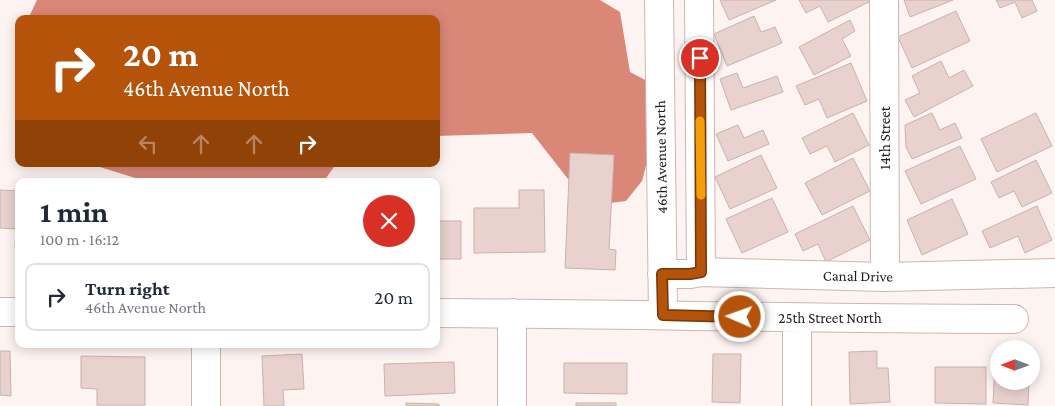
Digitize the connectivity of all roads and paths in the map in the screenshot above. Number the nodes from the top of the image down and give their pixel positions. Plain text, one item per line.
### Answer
1 (659, 0) edge
2 (699, 0) edge
3 (884, 0) edge
4 (701, 272) junction
5 (1055, 273) edge
6 (662, 274) junction
7 (885, 277) junction
8 (0, 312) edge
9 (15, 312) edge
10 (440, 313) edge
11 (512, 313) junction
12 (663, 315) junction
13 (797, 319) junction
14 (1014, 319) dead end
15 (206, 348) edge
16 (206, 406) edge
17 (512, 406) edge
18 (797, 406) edge

1 - 6 street, 46th Avenue North
2 - 4 street
3 - 7 street, 14th Street
4 - 6 street, Canal Drive
4 - 7 street, Canal Drive
5 - 7 street, Canal Drive
6 - 12 street, 46th Avenue North
8 - 9 street
10 - 11 street, 25th Street North
11 - 12 street, 25th Street North
11 - 17 street
12 - 13 street, 25th Street North
13 - 14 street, 25th Street North
13 - 18 street
15 - 16 street

